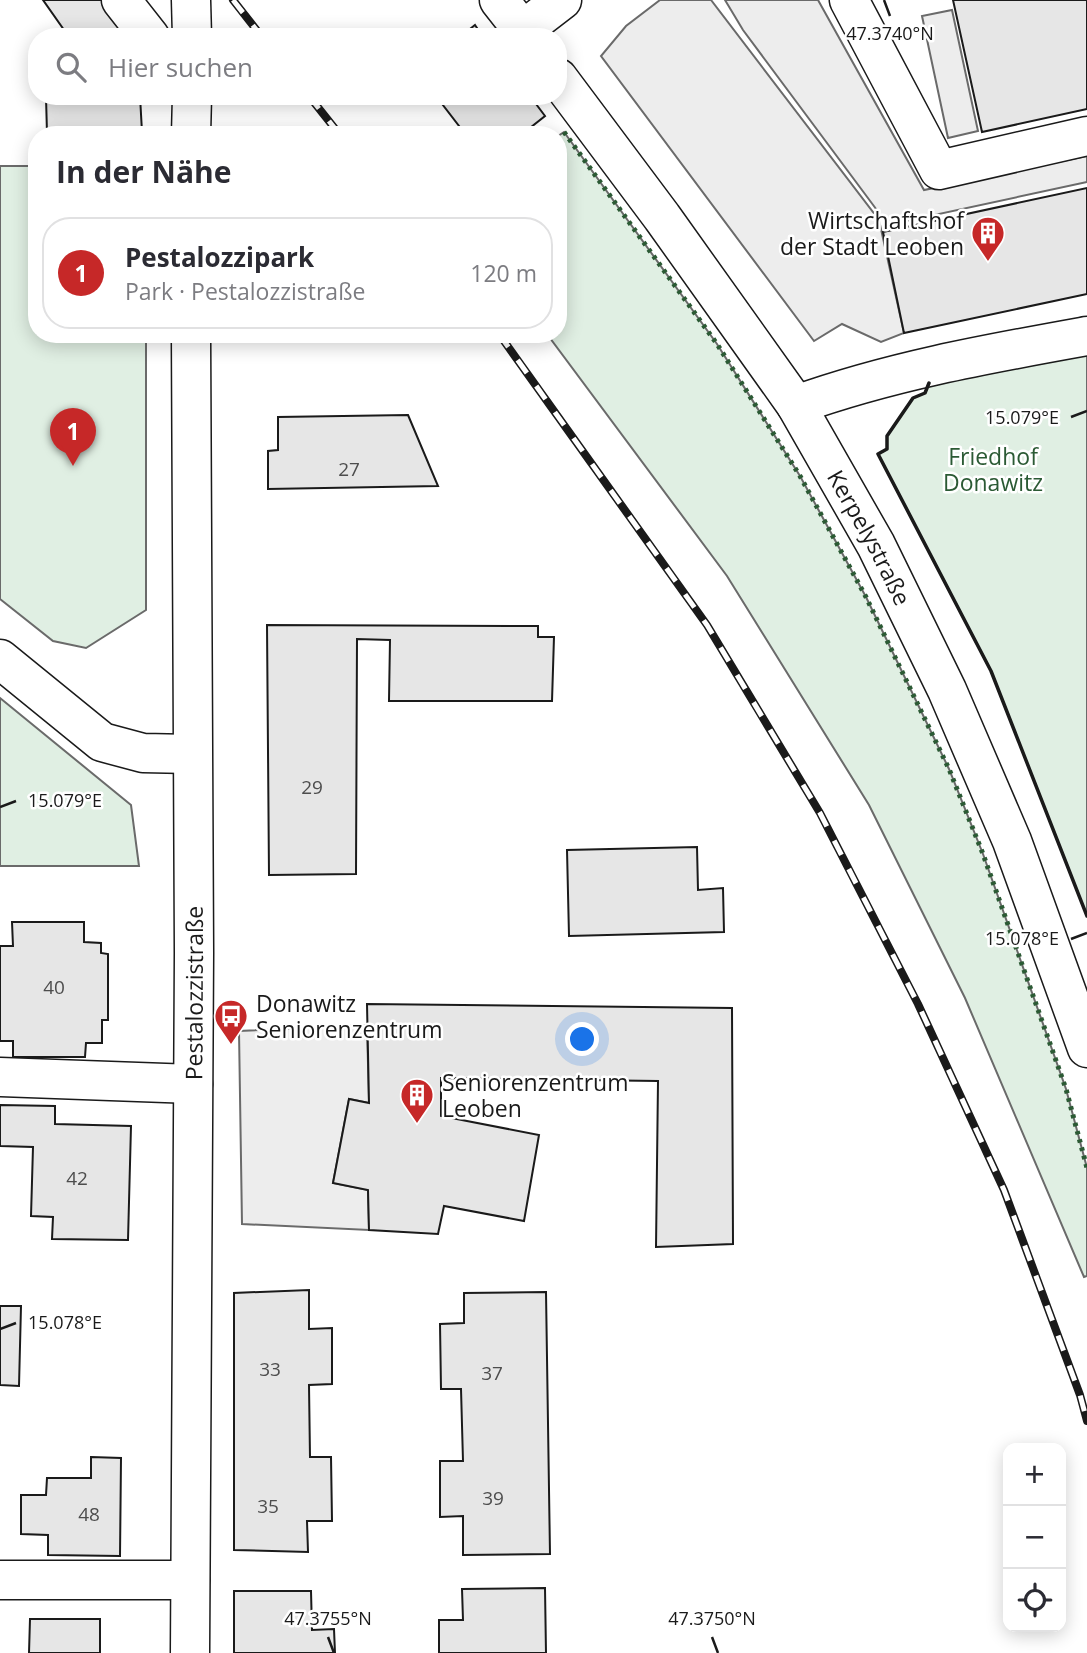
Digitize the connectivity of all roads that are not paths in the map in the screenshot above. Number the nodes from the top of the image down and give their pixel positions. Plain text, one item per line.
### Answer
1 (121, 0) edge
2 (191, 0) edge
3 (499, 0) edge
4 (562, 0) edge
5 (849, 0) edge
6 (143, 28) edge
7 (192, 28) edge
8 (521, 28) edge
9 (532, 28) edge
10 (567, 90) edge
11 (192, 105) edge
12 (191, 126) edge
13 (1087, 136) edge
14 (1087, 336) edge
15 (191, 343) edge
16 (796, 405) junction
17 (0, 659) edge
18 (191, 754) junction
19 (1087, 1048) edge
20 (0, 1077) edge
21 (194, 1084) junction
22 (0, 1580) edge
23 (190, 1580) junction
24 (190, 1653) edge

1 - 6 street
2 - 7 street
3 - 8 street
4 - 9 street
5 - 13 street
10 - 16 street, Kerpelystraße
11 - 12 street
14 - 16 street
15 - 18 street, Pestalozzistraße
16 - 19 street, Kerpelystraße
17 - 18 street
18 - 21 street, Pestalozzistraße
20 - 21 street
21 - 23 street, Pestalozzistraße
22 - 23 street
23 - 24 street, Pestalozzistraße

